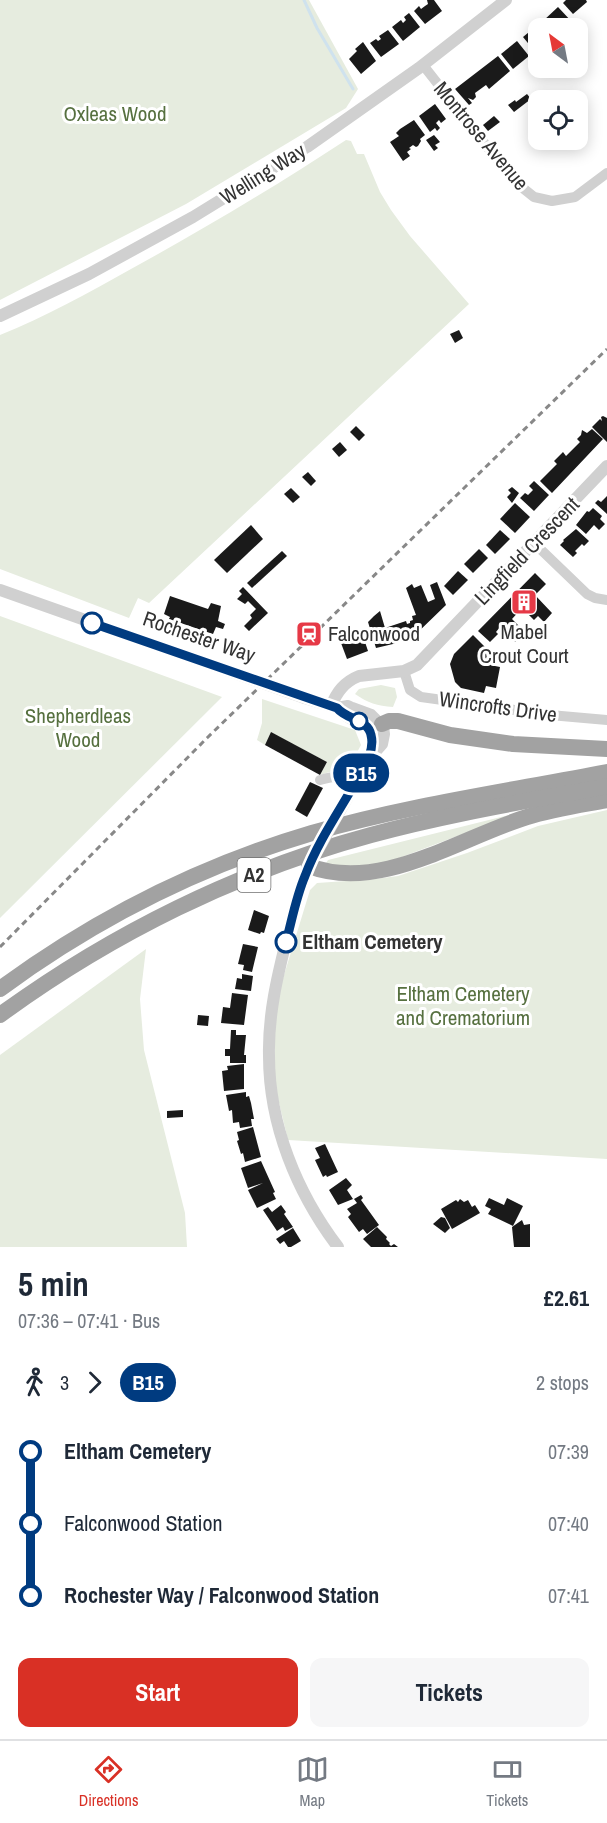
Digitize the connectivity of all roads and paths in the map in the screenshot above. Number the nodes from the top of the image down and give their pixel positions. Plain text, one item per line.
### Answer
1 (506, 0) edge
2 (423, 65) junction
3 (607, 173) edge
4 (0, 316) edge
5 (607, 466) edge
6 (534, 543) junction
7 (0, 590) edge
8 (607, 600) edge
9 (404, 671) junction
10 (334, 707) junction
11 (607, 720) edge
12 (390, 723) junction
13 (607, 749) edge
14 (368, 761) junction
15 (607, 772) edge
16 (320, 780) dead end
17 (356, 782) junction
18 (607, 786) edge
19 (533, 793) junction
20 (607, 800) edge
21 (310, 865) junction
22 (0, 989) edge
23 (0, 1015) edge
24 (338, 1247) edge

1 - 2 street, Welling Way
2 - 3 street, Montrose Avenue
2 - 4 street, Welling Way
5 - 6 street, Lingfield Crescent
6 - 8 street
6 - 9 street, Lingfield Crescent
7 - 10 street, Rochester Way, bridge
9 - 10 street, Lingfield Crescent
9 - 11 street, Wincrofts Drive
10 - 12 street, Rochester Way
10 - 14 street
12 - 13 highway
12 - 14 street
14 - 17 street
15 - 19 highway, A2
16 - 17 street
17 - 21 street, bridge
18 - 19 highway, A2
19 - 22 highway, A2
19 - 23 highway, A2
20 - 21 highway
21 - 24 street

